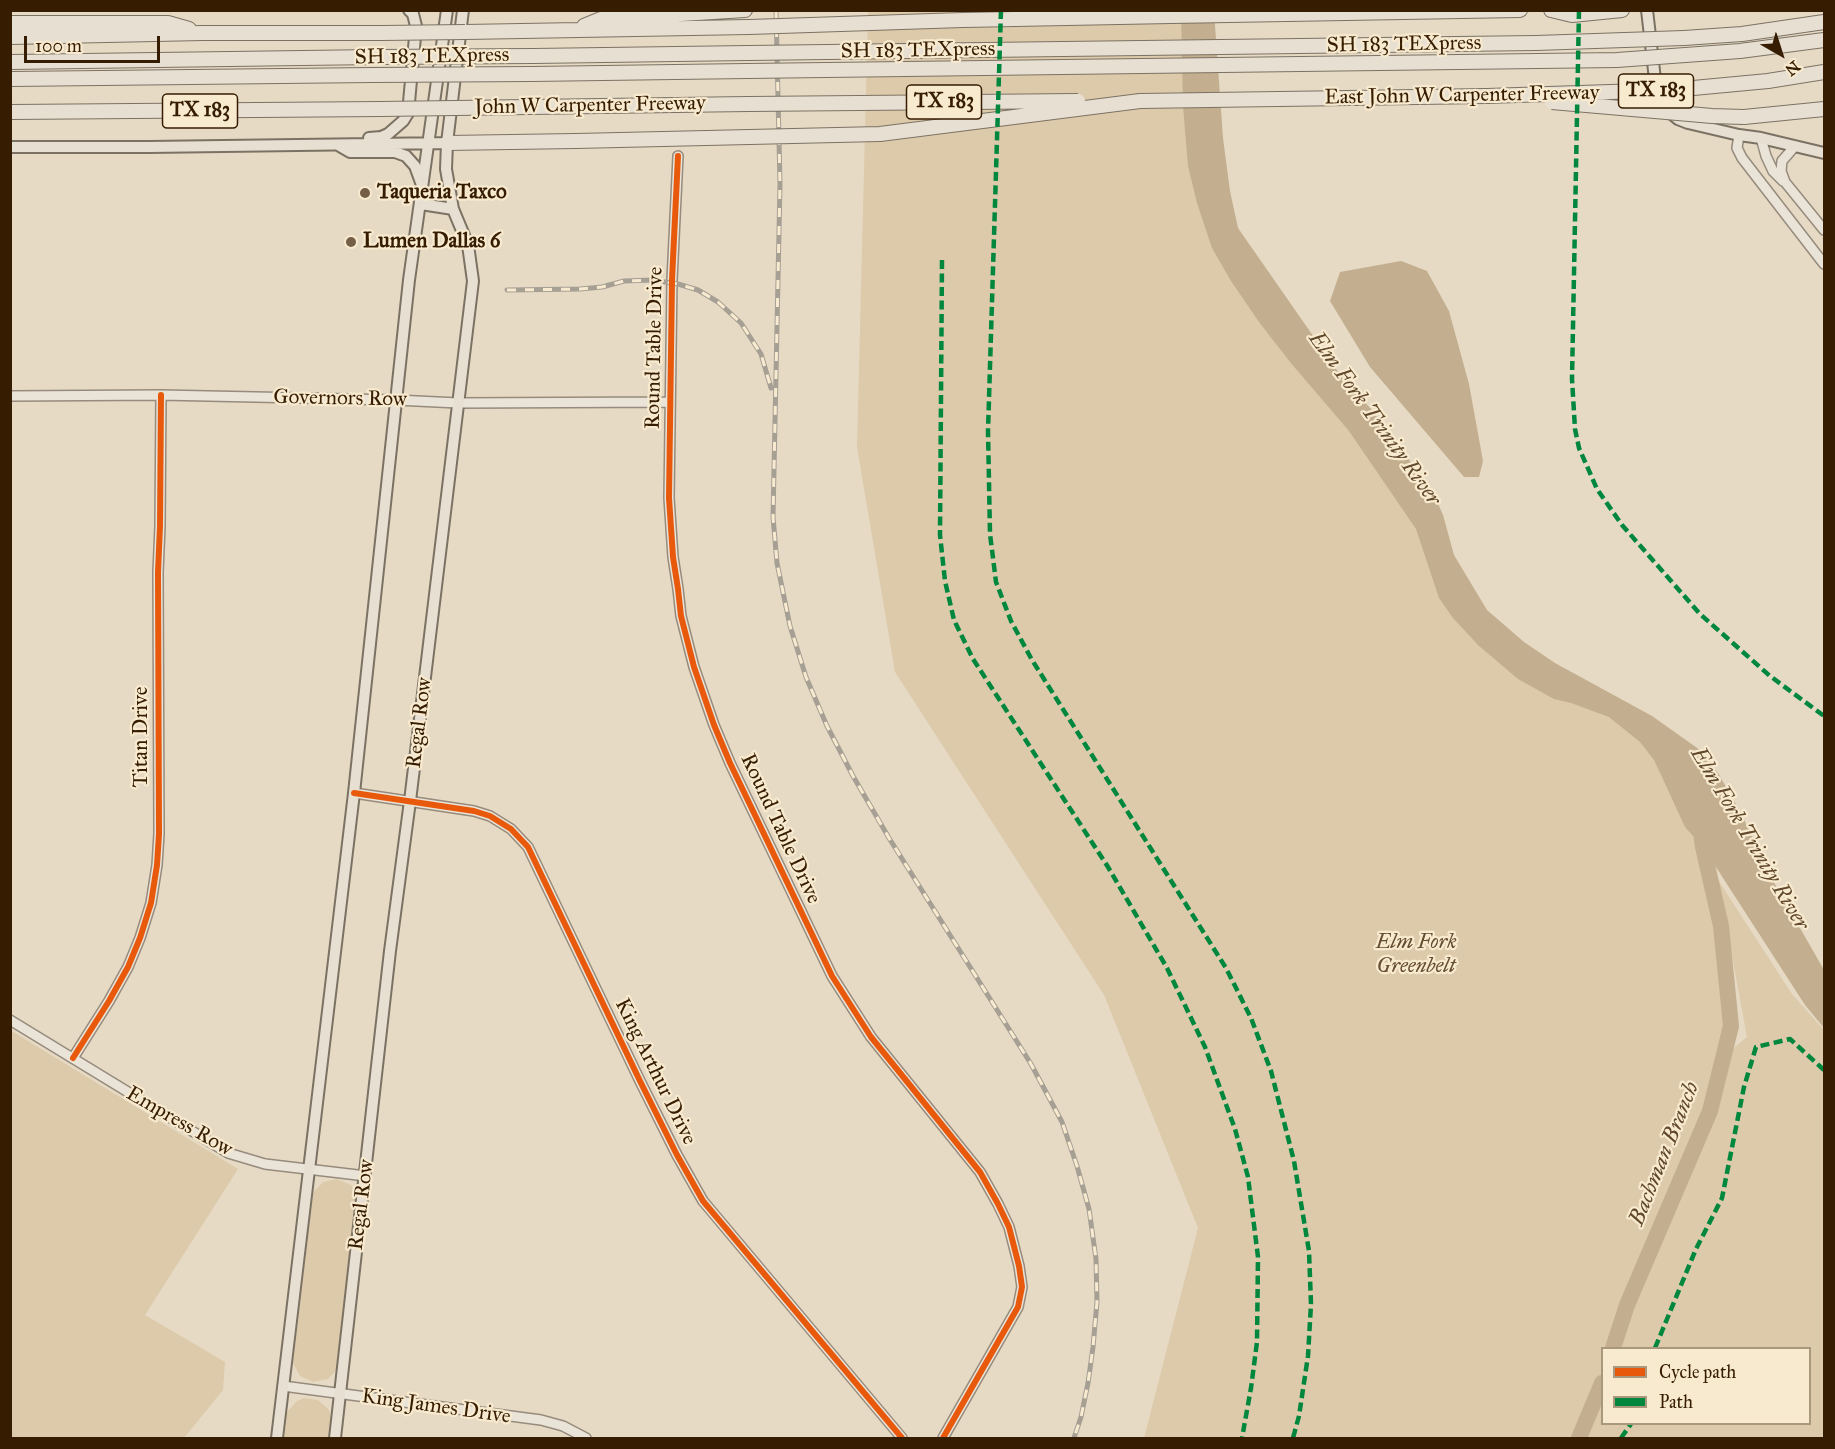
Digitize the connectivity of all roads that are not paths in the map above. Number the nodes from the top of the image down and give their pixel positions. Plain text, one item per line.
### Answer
1 (409, 10) edge
2 (447, 10) edge
3 (463, 10) edge
4 (745, 10) edge
5 (1520, 10) edge
6 (1551, 10) edge
7 (1622, 10) edge
8 (1647, 10) edge
9 (1824, 22) edge
10 (10, 23) edge
11 (567, 30) junction
12 (203, 33) junction
13 (10, 37) edge
14 (1824, 40) edge
15 (10, 62) edge
16 (1824, 72) edge
17 (10, 79) edge
18 (1487, 96) junction
19 (1170, 100) joint
20 (1140, 101) junction
21 (1824, 110) edge
22 (13, 112) edge
23 (1739, 135) junction
24 (1761, 138) junction
25 (447, 143) junction
26 (429, 144) junction
27 (334, 145) junction
28 (1795, 146) junction
29 (10, 147) edge
30 (1824, 153) edge
31 (678, 156) dead end
32 (1785, 182) junction
33 (423, 189) junction
34 (421, 204) junction
35 (453, 210) junction
36 (1824, 230) edge
37 (1824, 264) edge
38 (161, 395) junction
39 (10, 396) edge
40 (396, 400) junction
41 (670, 402) junction
42 (458, 403) junction
43 (354, 793) junction
44 (410, 801) junction
45 (10, 1020) edge
46 (73, 1058) junction
47 (308, 1170) junction
48 (366, 1176) junction
49 (283, 1386) junction
50 (340, 1394) junction
51 (277, 1438) edge
52 (335, 1438) edge
53 (586, 1438) edge
54 (902, 1438) edge
55 (943, 1438) edge

1 - 27 main road
2 - 26 main road
3 - 25 main road, Regal Row
4 - 11 highway
5 - 11 highway, bridge
6 - 7 highway
8 - 23 main road
9 - 15 highway, SH 183 TEXpress, bridge
10 - 12 highway
11 - 12 highway, bridge
12 - 13 highway
14 - 17 highway, SH 183 TEXpress, bridge
16 - 18 highway, East John W Carpenter Freeway / TX 183, bridge
18 - 19 highway, East John W Carpenter Freeway / TX 183
18 - 21 highway, bridge
19 - 20 highway, John W Carpenter Freeway / TX 183
20 - 22 highway, John W Carpenter Freeway / TX 183, bridge
20 - 25 highway, bridge
23 - 24 main road
23 - 37 street
24 - 28 main road
24 - 32 street
25 - 26 main road
25 - 35 main road, Regal Row
26 - 27 main road
26 - 33 main road
27 - 29 main road
27 - 33 main road
28 - 30 main road
28 - 32 street
31 - 41 street, Round Table Drive
32 - 36 street
33 - 34 main road
34 - 35 main road
34 - 40 main road
35 - 42 main road, Regal Row
38 - 39 street, Governors Row
38 - 40 street, Governors Row
38 - 46 street, Titan Drive
40 - 42 street, Governors Row
40 - 43 main road
41 - 42 street, Governors Row
41 - 55 street, Round Table Drive
42 - 44 main road, Regal Row
43 - 44 street, King Arthur Drive
43 - 47 main road
44 - 48 main road, Regal Row
44 - 54 street, King Arthur Drive
45 - 46 street, Empress Row
46 - 47 street, Empress Row
47 - 48 street, Empress Row
47 - 49 main road
48 - 50 main road, Regal Row
49 - 50 street, King James Drive
49 - 51 main road
50 - 52 main road, Regal Row
50 - 53 street, King James Drive

